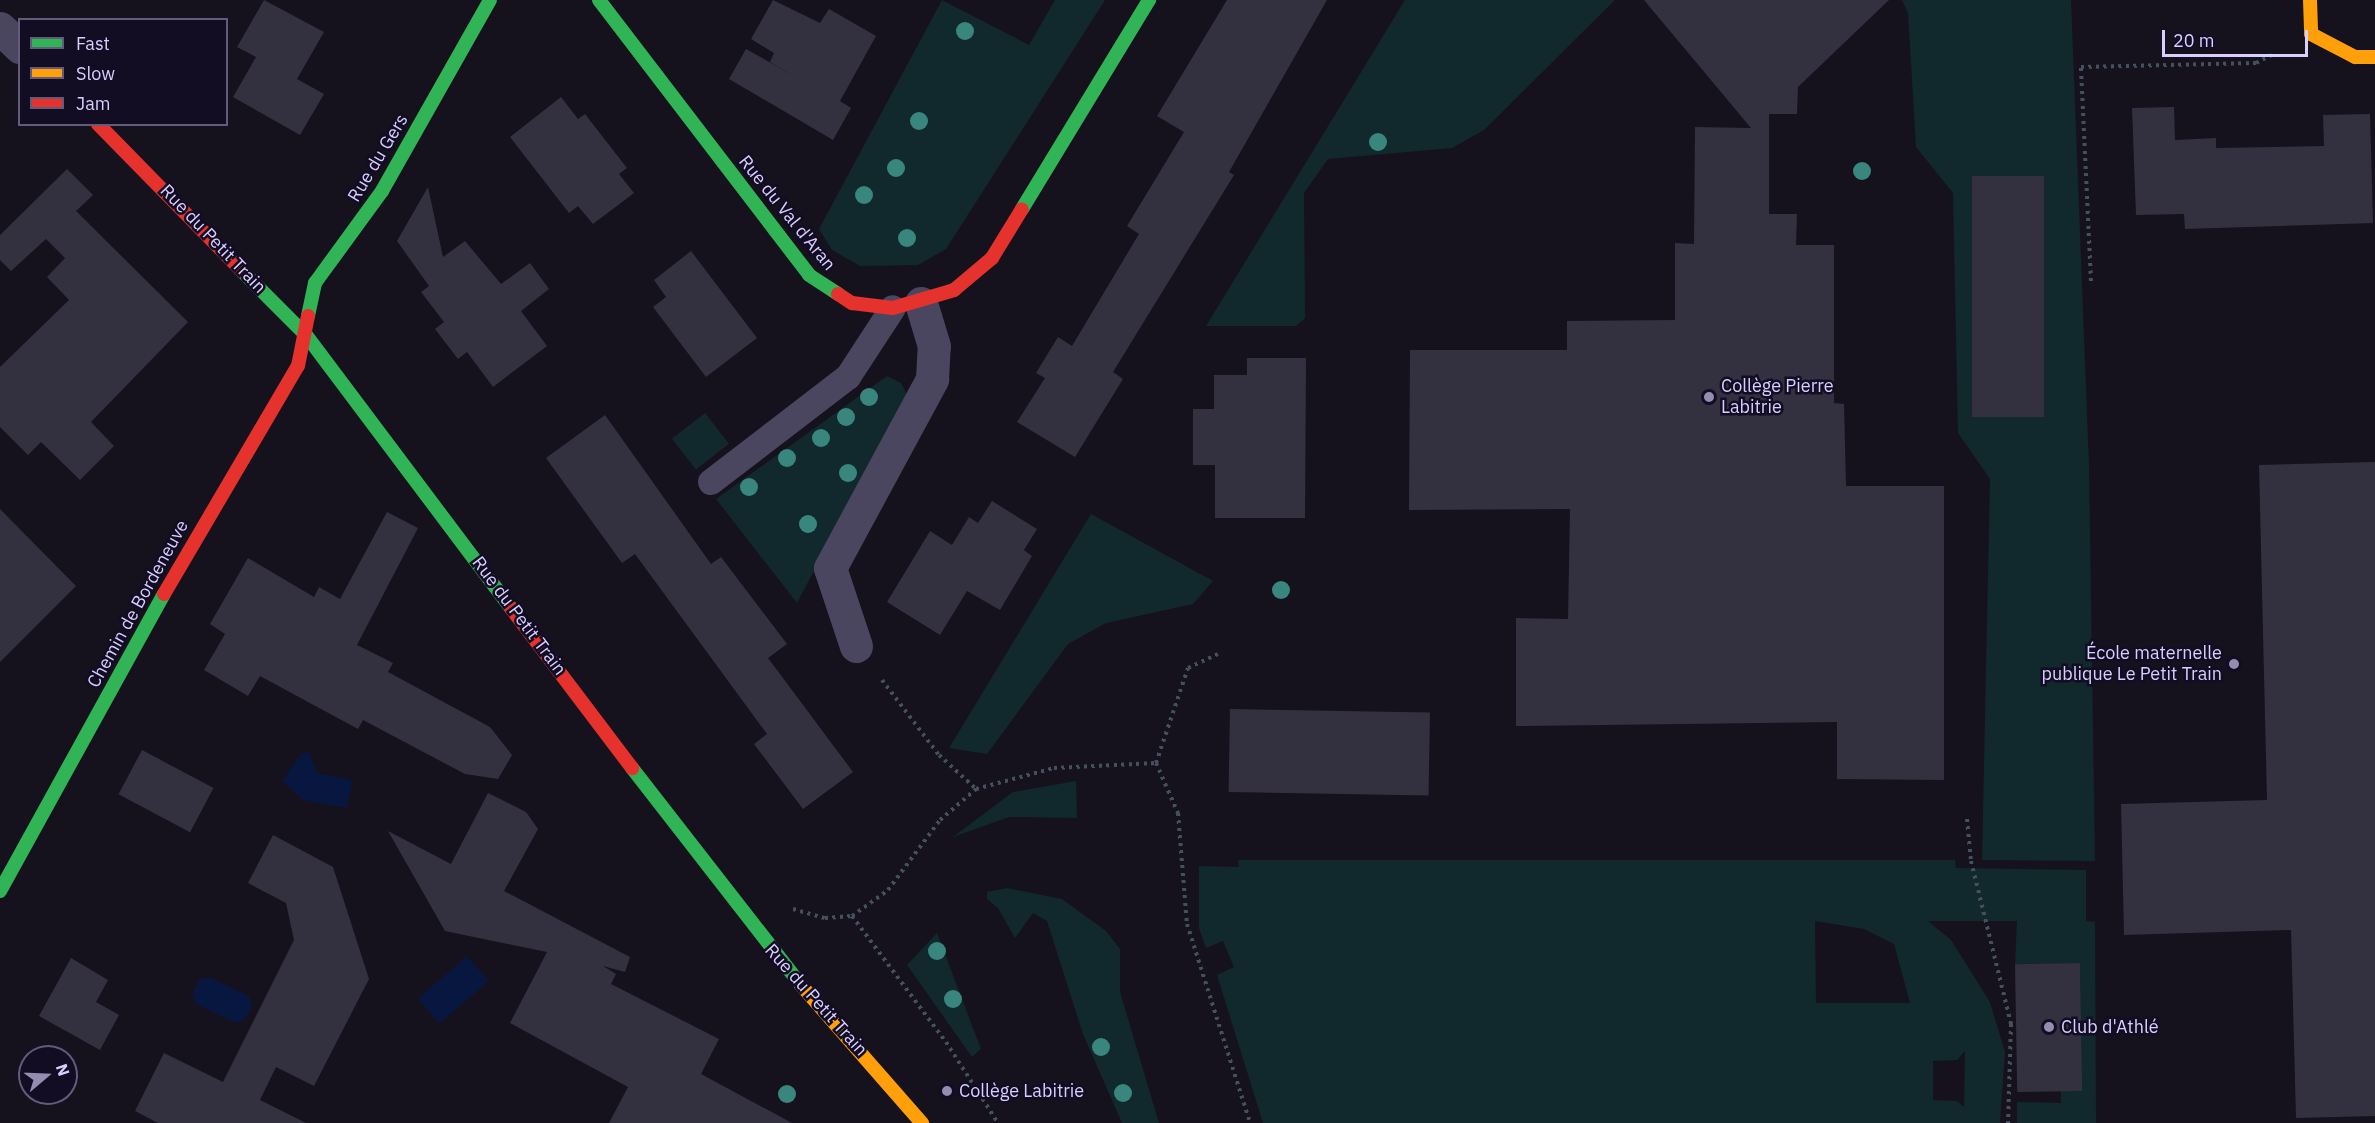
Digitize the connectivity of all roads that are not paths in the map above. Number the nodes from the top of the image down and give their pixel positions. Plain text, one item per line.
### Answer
1 (490, 0) edge
2 (599, 0) edge
3 (1149, 0) edge
4 (2310, 0) edge
5 (0, 28) edge
6 (18, 45) edge
7 (2375, 57) edge
8 (100, 126) edge
9 (907, 306) junction
10 (306, 335) junction
11 (711, 482) dead end
12 (856, 646) road end
13 (0, 891) edge
14 (922, 1123) edge

1 - 10 street, Rue du Gers
2 - 9 street, Rue du Val d'Aran
3 - 9 street, Rue du Val d'Aran
4 - 7 street
5 - 6 street
8 - 10 street, Rue du Petit Train
9 - 11 lane
9 - 12 street
10 - 13 street, Chemin de Bordeneuve
10 - 14 street, Rue du Petit Train

